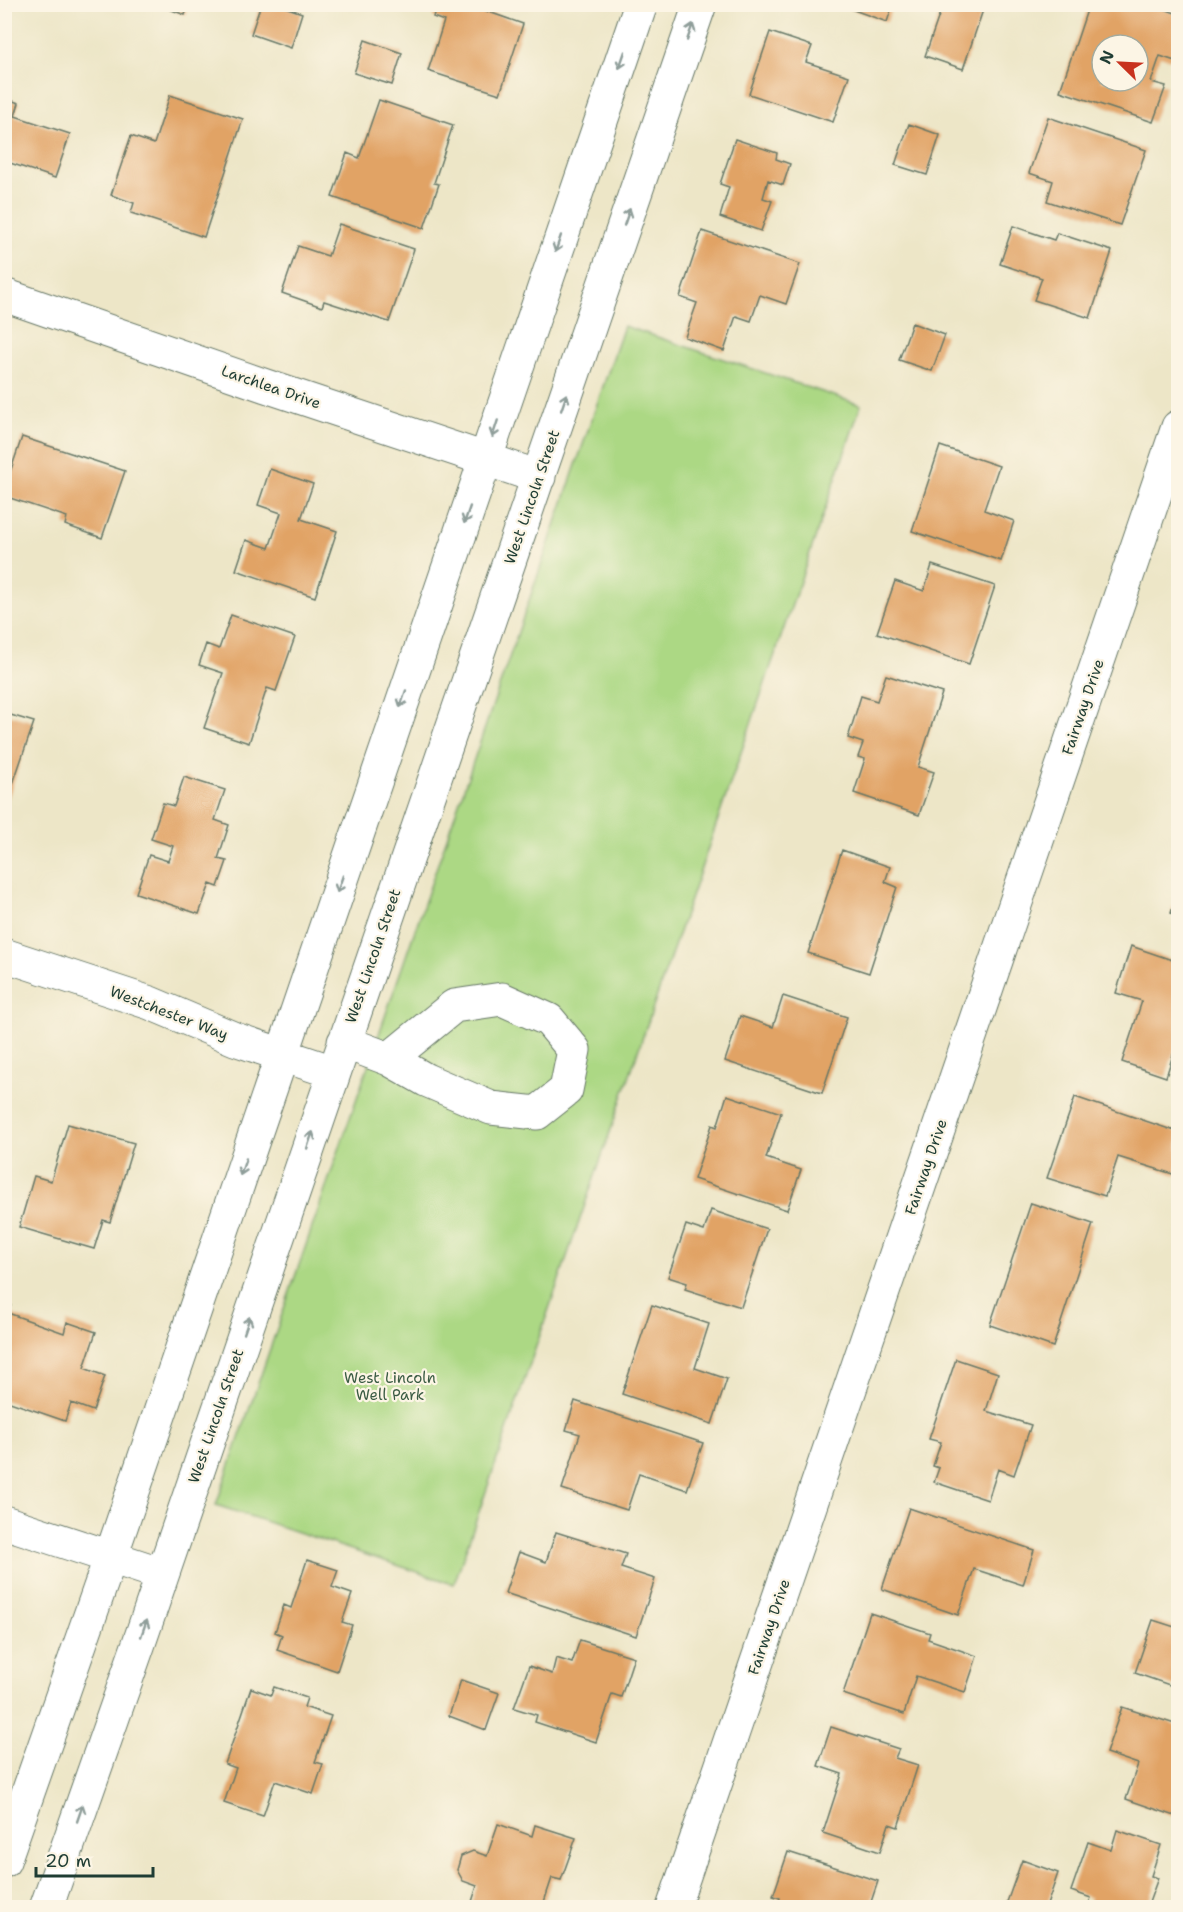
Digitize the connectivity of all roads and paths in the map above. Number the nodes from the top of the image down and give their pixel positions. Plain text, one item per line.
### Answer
1 (641, 4) edge
2 (700, 4) edge
3 (4, 295) edge
4 (1179, 427) edge
5 (486, 459) junction
6 (539, 477) junction
7 (4, 955) edge
8 (281, 1055) junction
9 (339, 1057) junction
10 (389, 1059) junction
11 (4, 1522) edge
12 (111, 1556) junction
13 (162, 1574) junction
14 (4, 1861) edge
15 (46, 1908) edge
16 (673, 1908) edge

1 -> 5 street
6 -> 2 street, West Lincoln Street
3 - 5 street, Larchlea Drive
4 - 16 street, Fairway Drive
5 - 6 street, Larchlea Drive
5 -> 8 street
6 - 9 street, West Lincoln Street
7 - 8 street, Westchester Way
8 - 9 street, Westchester Way
8 -> 12 street
9 - 10 street, Westchester Way
13 -> 9 street, West Lincoln Street
10 - 10 street, Westchester Way
11 - 12 street
12 - 13 street
12 - 14 street
15 -> 13 street, West Lincoln Street

